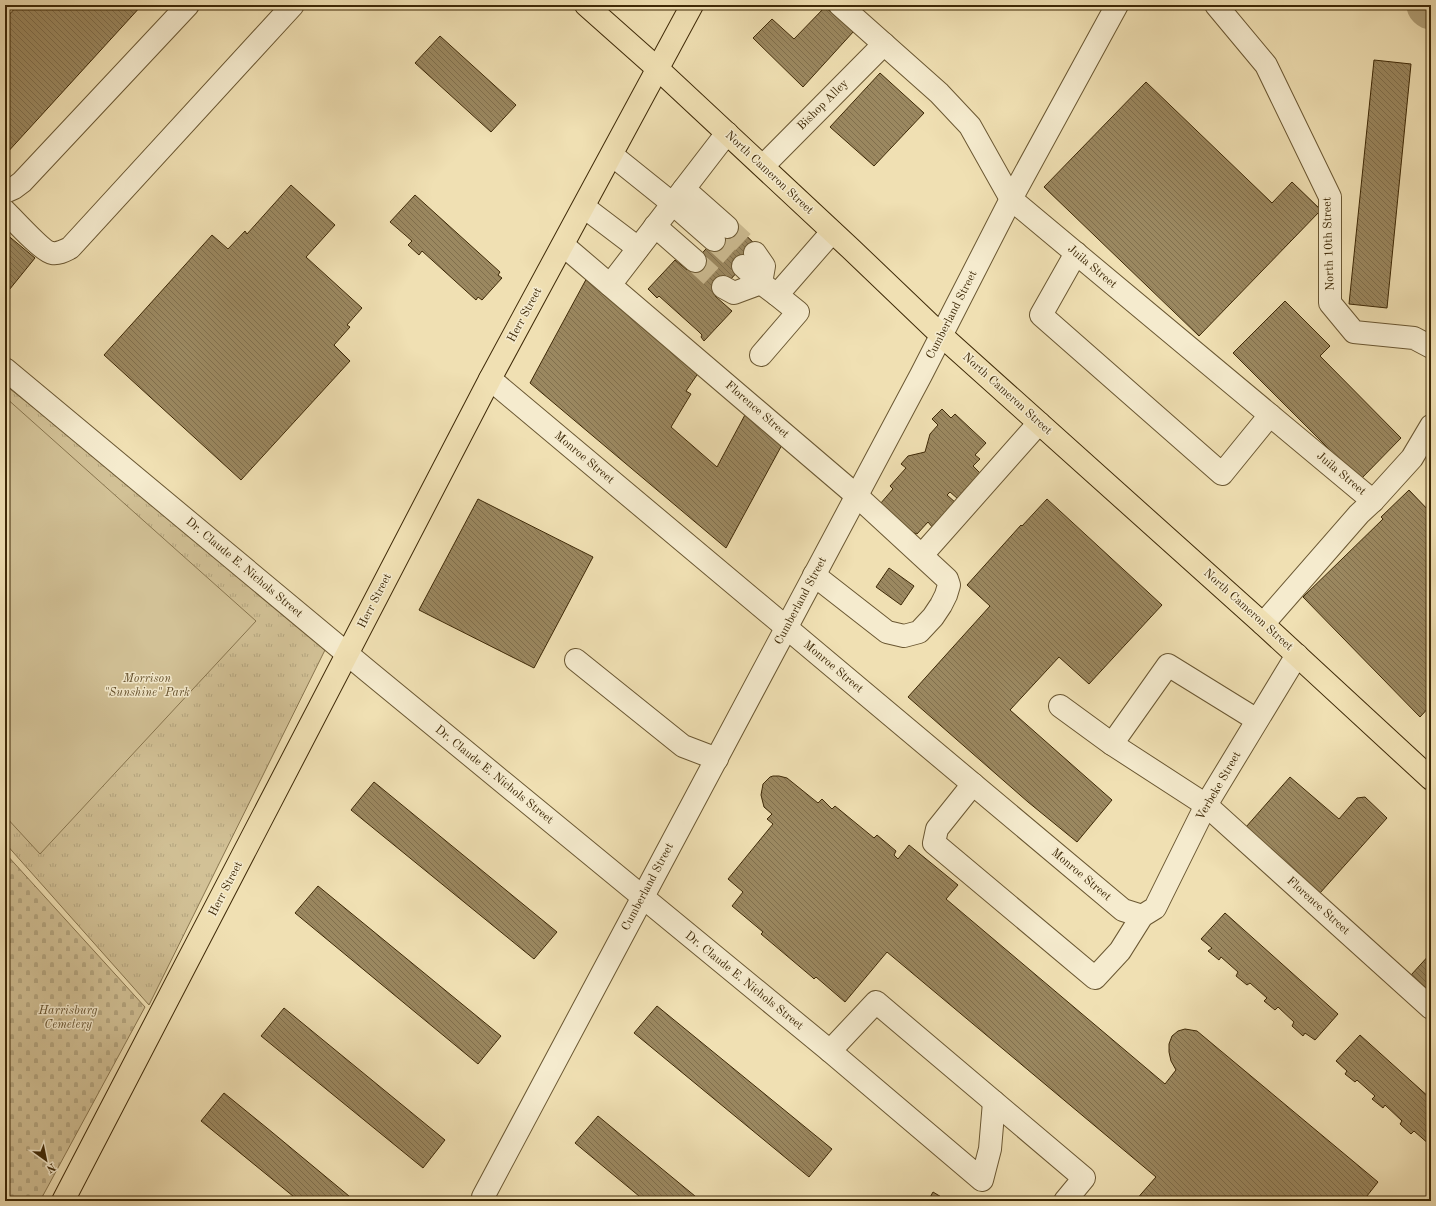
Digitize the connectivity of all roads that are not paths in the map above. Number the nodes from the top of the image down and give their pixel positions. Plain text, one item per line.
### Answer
1 (188, 5) edge
2 (293, 5) edge
3 (586, 5) edge
4 (692, 5) edge
5 (840, 5) edge
6 (1117, 5) edge
7 (1216, 5) edge
8 (884, 44) junction
9 (658, 69) junction
10 (727, 133) junction
11 (612, 155) junction
12 (763, 166) junction
13 (5, 192) edge
14 (678, 197) junction
15 (1011, 199) junction
16 (584, 207) junction
17 (5, 211) edge
18 (655, 226) junction
19 (832, 232) junction
20 (720, 233) tunnel mouth
21 (563, 245) junction
22 (638, 248) junction
23 (1076, 253) junction
24 (749, 259) tunnel mouth
25 (694, 261) tunnel mouth
26 (610, 285) junction
27 (723, 287) tunnel mouth
28 (769, 289) junction
29 (942, 336) junction
30 (1431, 347) edge
31 (761, 355) dead end
32 (5, 369) edge
33 (490, 379) junction
34 (1270, 415) junction
35 (1039, 423) junction
36 (1431, 426) edge
37 (857, 496) junction
38 (1373, 501) junction
39 (922, 555) junction
40 (814, 576) junction
41 (1263, 624) junction
42 (786, 628) junction
43 (347, 654) junction
44 (1297, 655) junction
45 (576, 660) dead end
46 (1060, 706) dead end
47 (1257, 720) junction
48 (1112, 744) junction
49 (717, 759) junction
50 (1431, 779) edge
51 (973, 784) junction
52 (1206, 805) junction
53 (643, 898) junction
54 (1142, 916) junction
55 (1431, 1008) edge
56 (830, 1051) junction
57 (994, 1102) junction
58 (483, 1197) dead end
59 (63, 1201) edge
60 (1065, 1201) edge

1 - 13 street
2 - 17 street
3 - 9 main road, North Cameron Street
4 - 9 main road, Herr Street
5 - 8 street, Juila Street
6 - 15 street, Cumberland Street
7 - 30 street, North 10th Street
8 - 12 street, Bishop Alley
8 - 15 street, Juila Street
9 - 10 main road, North Cameron Street
9 - 11 main road, Herr Street
10 - 12 main road, North Cameron Street
10 - 14 street
11 - 14 street
11 - 16 main road, Herr Street
12 - 19 main road, North Cameron Street
14 - 18 street
14 - 20 street
15 - 23 street, Juila Street
15 - 29 street, Cumberland Street
16 - 21 main road, Herr Street
16 - 22 street
18 - 22 street
18 - 25 street
19 - 28 street
19 - 29 main road, North Cameron Street
21 - 26 street, Florence Street
21 - 33 main road, Herr Street
22 - 26 street
23 - 34 street, Juila Street
23 - 34 street
24 - 28 street
26 - 37 street, Florence Street
27 - 28 street
28 - 31 street
29 - 35 main road, North Cameron Street
29 - 37 street, Cumberland Street
32 - 43 street, Dr. Claude E. Nichols Street
33 - 42 street, Monroe Street
33 - 43 main road, Herr Street
34 - 38 street, Juila Street
35 - 39 street
35 - 41 main road, North Cameron Street
36 - 38 street
37 - 39 street, Florence Street
37 - 40 street, Cumberland Street
38 - 41 street
39 - 40 street, Florence Street
40 - 42 street, Cumberland Street
41 - 44 main road, North Cameron Street
42 - 49 street, Cumberland Street
42 - 51 street, Monroe Street
43 - 53 street, Dr. Claude E. Nichols Street
43 - 59 main road, Herr Street
44 - 47 street, Verbeke Street
44 - 50 main road, North Cameron Street
45 - 49 street
46 - 48 street, Florence Street
47 - 48 street
47 - 52 street, Verbeke Street
48 - 52 street, Florence Street
49 - 53 street, Cumberland Street
51 - 54 street, Monroe Street
51 - 54 street, Verbeke Street
52 - 54 street, Verbeke Street
52 - 55 street, Florence Street
53 - 56 street, Dr. Claude E. Nichols Street
53 - 58 street, Cumberland Street
56 - 57 street
56 - 57 street, Dr. Claude E. Nichols Street
57 - 60 street

